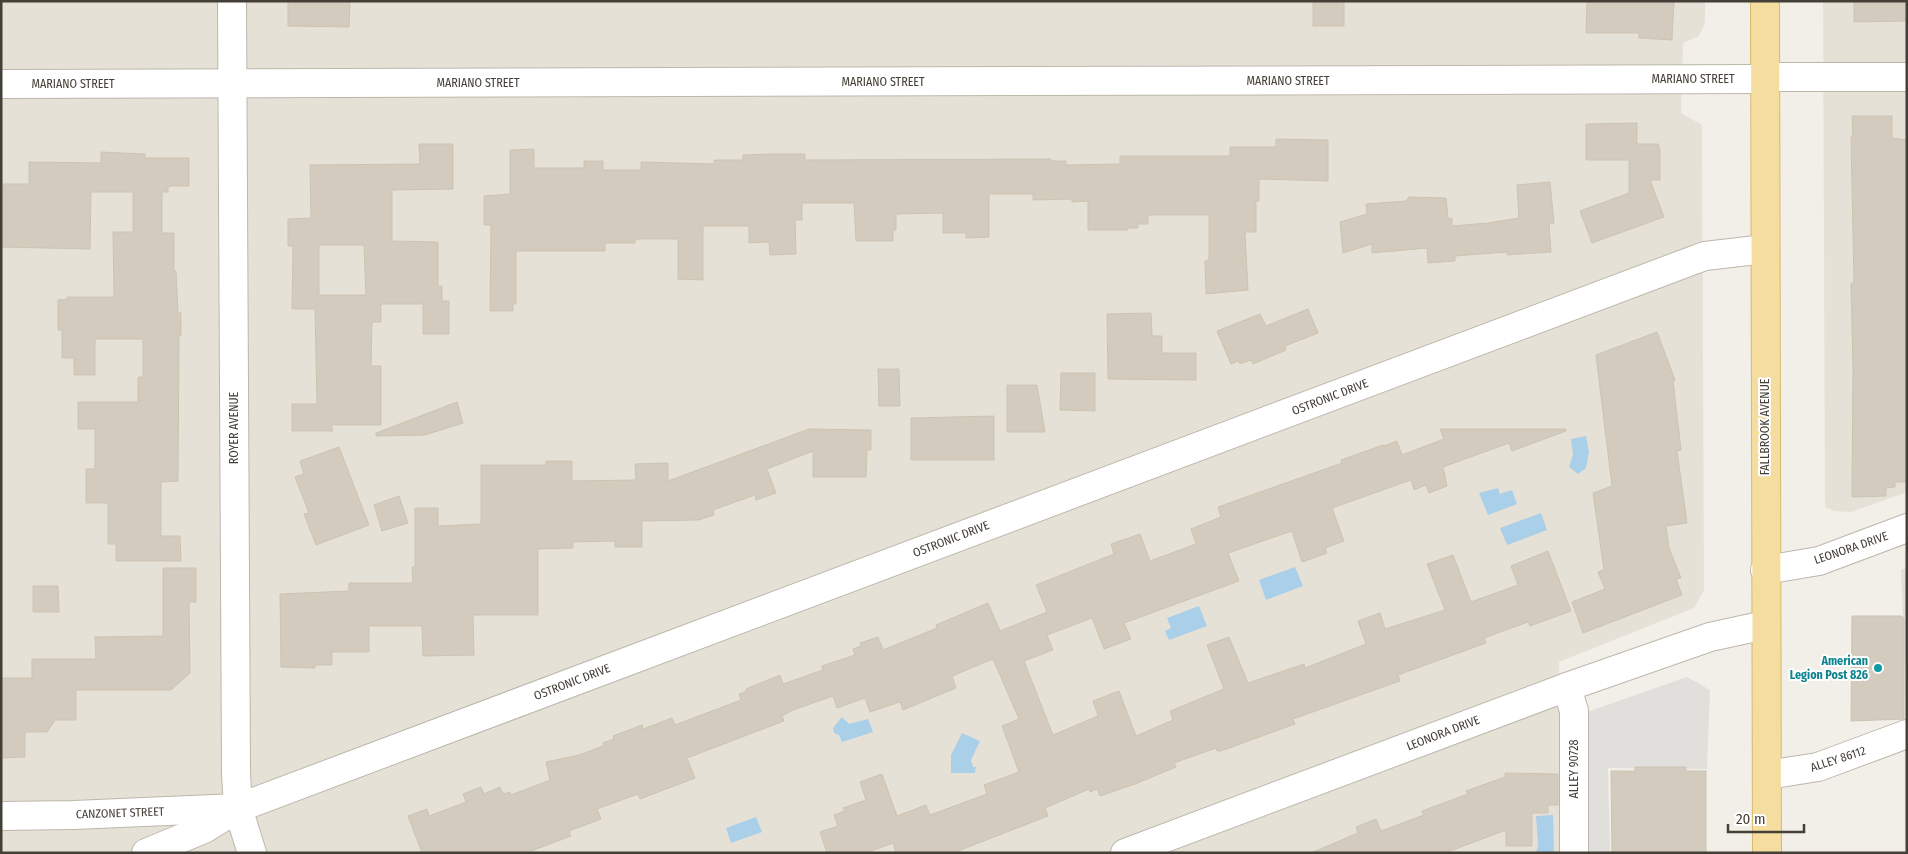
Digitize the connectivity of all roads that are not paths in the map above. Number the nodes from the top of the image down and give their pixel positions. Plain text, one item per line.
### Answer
1 (232, 1) edge
2 (1765, 1) edge
3 (1765, 78) junction
4 (1907, 78) edge
5 (232, 83) junction
6 (1, 84) edge
7 (1765, 250) junction
8 (1907, 528) edge
9 (1765, 570) junction
10 (1765, 625) junction
11 (1567, 687) junction
12 (1907, 734) edge
13 (1767, 776) junction
14 (238, 808) junction
15 (1, 816) edge
16 (146, 853) edge
17 (252, 853) edge
18 (1125, 853) edge
19 (1574, 853) edge
20 (1767, 853) edge

1 - 5 street, ROYER AVENUE
2 - 3 main road, FALLBROOK AVENUE
3 - 4 street, MARIANO STREET
3 - 5 street, MARIANO STREET
3 - 7 main road, FALLBROOK AVENUE
5 - 6 street, MARIANO STREET
5 - 14 street, ROYER AVENUE
7 - 9 main road, FALLBROOK AVENUE
7 - 14 street, OSTRONIC DRIVE
8 - 9 street, LEONORA DRIVE
9 - 10 main road, FALLBROOK AVENUE
10 - 11 street, LEONORA DRIVE
10 - 13 main road, FALLBROOK AVENUE
11 - 18 street, LEONORA DRIVE
11 - 19 street, ALLEY 90728
12 - 13 street, ALLEY 86112
13 - 20 main road, FALLBROOK AVENUE
14 - 15 street, CANZONET STREET
14 - 16 street, OSTRONIC DRIVE
14 - 17 street, ROYER AVENUE

